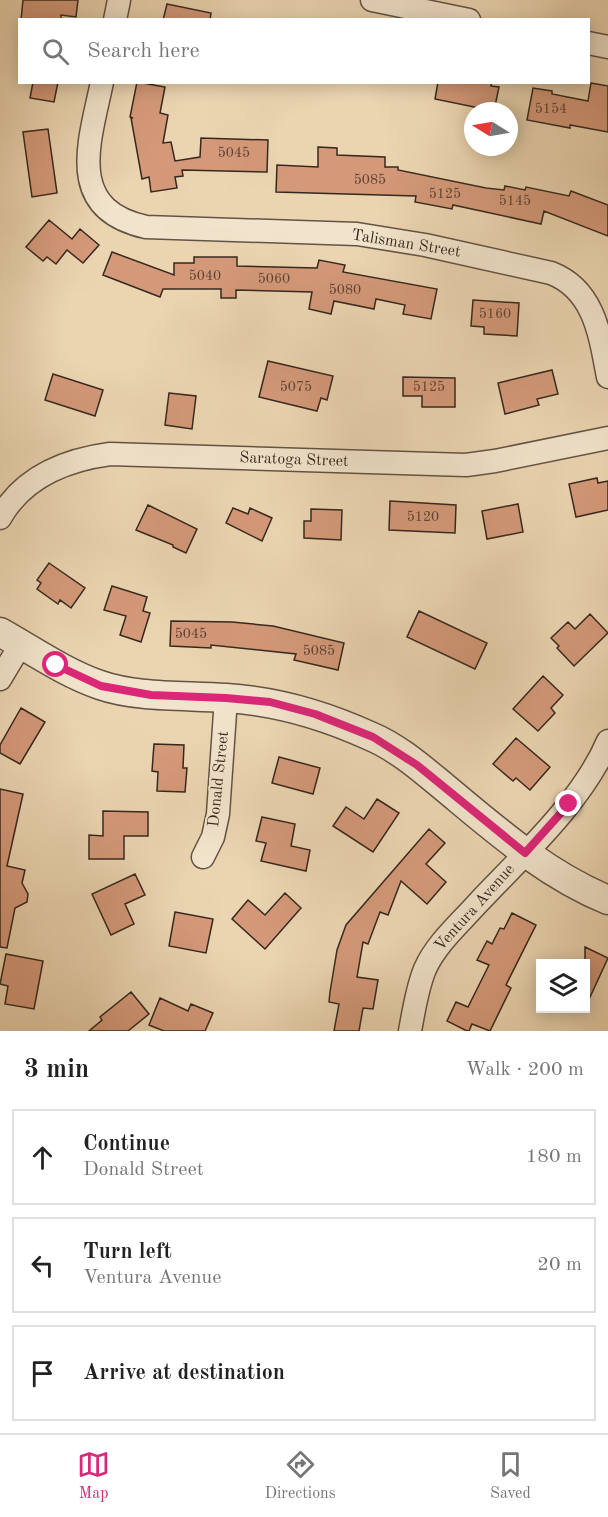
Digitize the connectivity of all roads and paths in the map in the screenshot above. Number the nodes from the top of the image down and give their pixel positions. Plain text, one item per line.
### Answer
1 (119, 0) edge
2 (372, 0) edge
3 (400, 3) edge
4 (115, 18) edge
5 (461, 18) edge
6 (590, 43) edge
7 (608, 47) edge
8 (102, 84) edge
9 (608, 377) edge
10 (608, 438) edge
11 (0, 518) edge
12 (11, 638) edge
13 (0, 680) edge
14 (226, 698) junction
15 (608, 741) edge
16 (525, 853) junction
17 (203, 857) dead end
18 (608, 900) edge
19 (410, 1031) edge

1 - 4 street
2 - 3 street
3 - 5 street
6 - 7 street
8 - 9 street, Talisman Street
10 - 11 street, Saratoga Street
12 - 13 street
12 - 14 street
14 - 16 street
14 - 17 street, Donald Street
15 - 16 street, Ventura Avenue
16 - 18 street
16 - 19 street, Ventura Avenue

